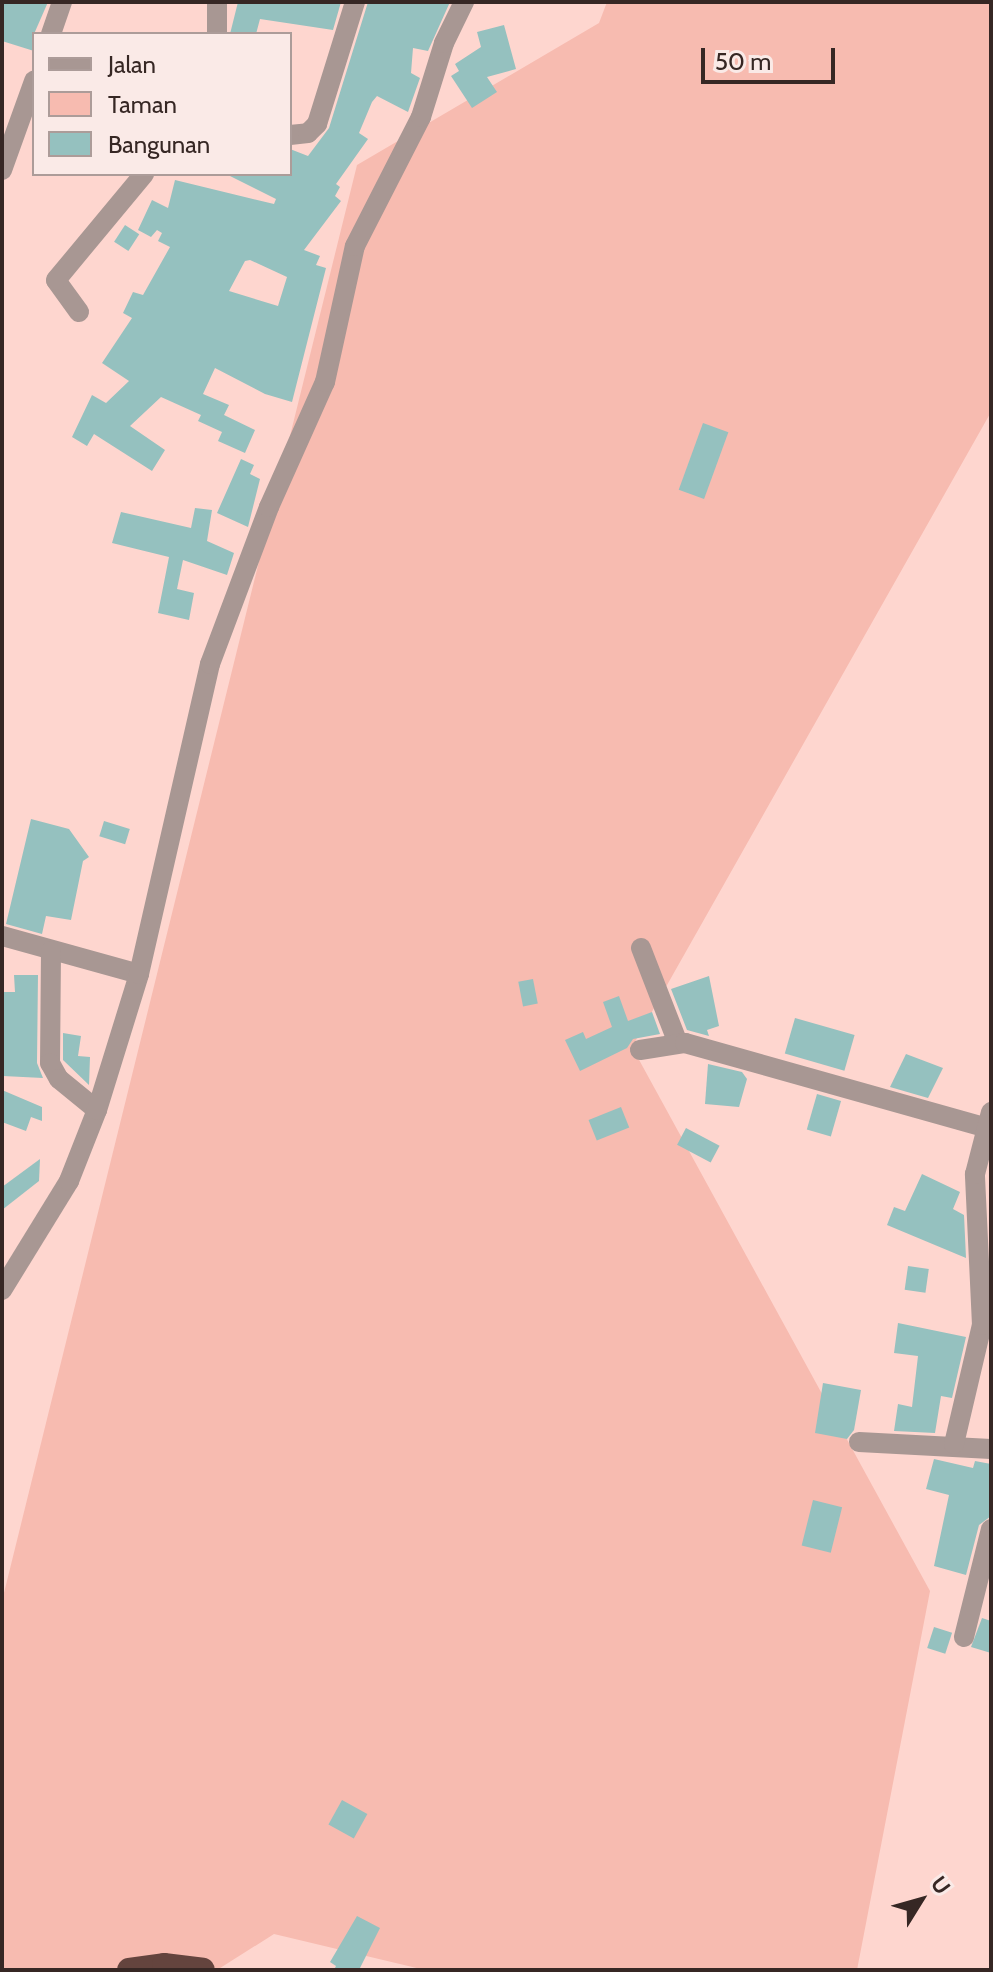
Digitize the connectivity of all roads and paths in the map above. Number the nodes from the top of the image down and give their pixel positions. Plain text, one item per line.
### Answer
1 (62, 2) edge
2 (217, 2) edge
3 (355, 2) edge
4 (464, 2) edge
5 (52, 32) edge
6 (217, 32) edge
7 (32, 87) edge
8 (292, 135) edge
9 (2, 170) edge
10 (142, 176) edge
11 (79, 312) dead end
12 (2, 936) edge
13 (641, 948) dead end
14 (51, 951) junction
15 (139, 974) junction
16 (677, 1041) junction
17 (640, 1050) dead end
18 (97, 1110) junction
19 (988, 1119) edge
20 (2, 1250) edge
21 (16, 1267) junction
22 (2, 1290) edge
23 (986, 1326) edge
24 (859, 1442) dead end
25 (954, 1444) junction
26 (991, 1449) edge
27 (991, 1529) edge
28 (964, 1637) dead end
29 (129, 1970) edge
30 (203, 1970) edge

1 - 5 street
2 - 6 street
3 - 8 street
4 - 15 street
7 - 9 street
10 - 11 street
12 - 14 street
13 - 16 street
14 - 15 street
14 - 18 street
15 - 18 street
16 - 17 street
16 - 19 street
18 - 21 street
19 - 23 street
20 - 21 street
21 - 22 street
23 - 25 street
24 - 25 street
25 - 26 street
27 - 28 street
29 - 30 highway

